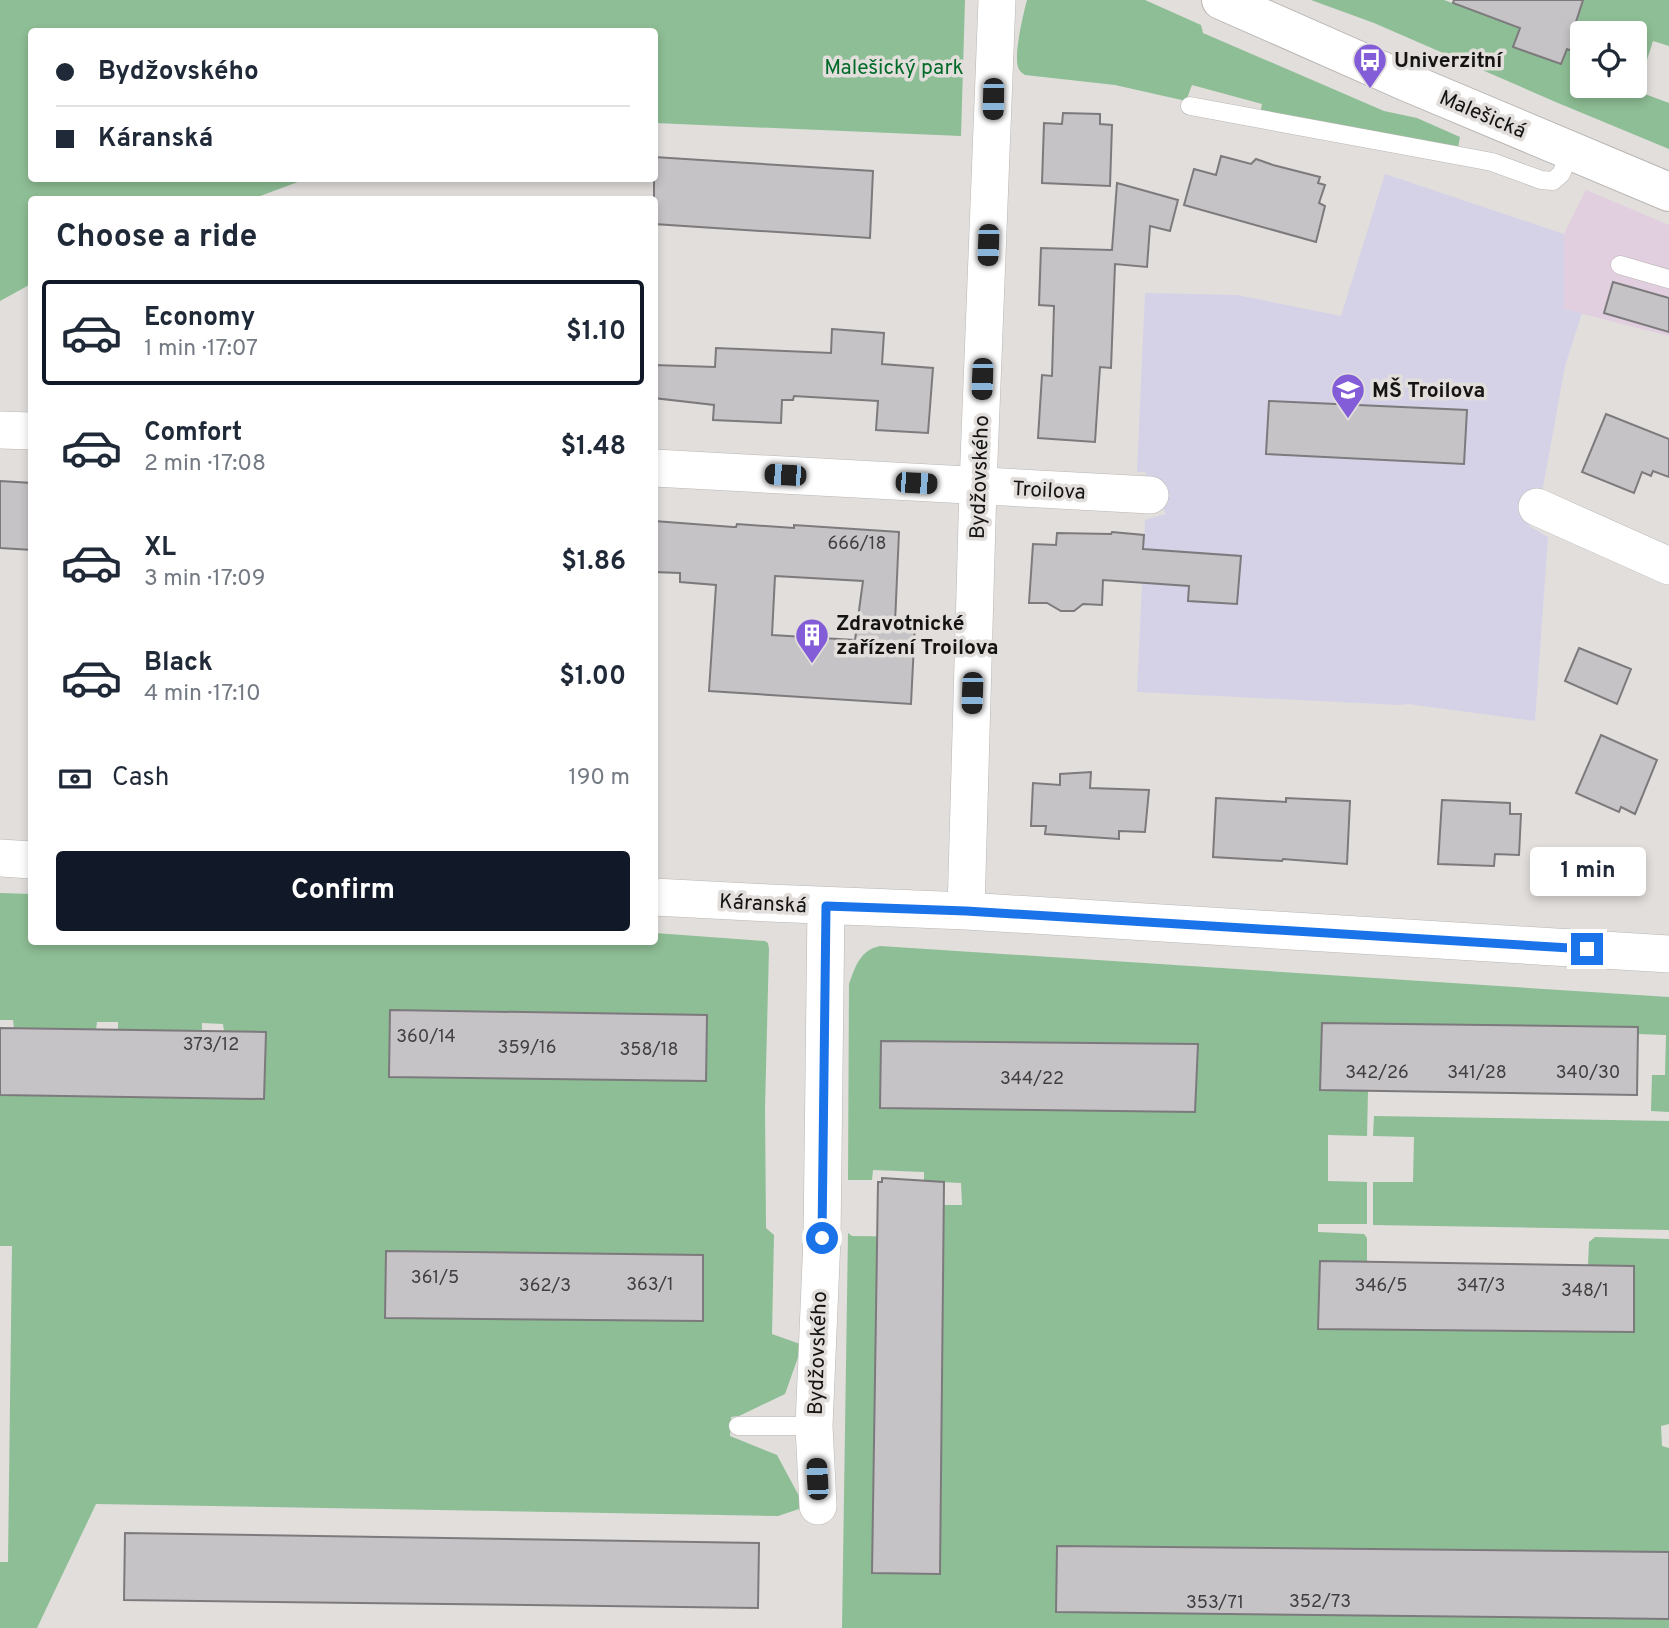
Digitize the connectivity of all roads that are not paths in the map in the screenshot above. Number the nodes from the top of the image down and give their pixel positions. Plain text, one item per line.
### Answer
1 (997, 0) edge
2 (1221, 0) edge
3 (1190, 106) dead end
4 (1572, 151) junction
5 (1669, 192) edge
6 (1619, 265) dead end
7 (1669, 279) edge
8 (0, 430) edge
9 (28, 431) edge
10 (658, 468) edge
11 (978, 486) junction
12 (1150, 495) dead end
13 (1537, 507) dead end
14 (1669, 566) edge
15 (0, 858) edge
16 (28, 860) edge
17 (658, 897) edge
18 (826, 906) junction
19 (966, 911) junction
20 (1669, 954) edge
21 (738, 1426) dead end
22 (814, 1426) junction
23 (818, 1506) dead end

1 - 11 street, Bydžovského
2 - 4 street, Malešická
3 - 4 lane
4 - 5 street, Malešická
6 - 7 lane
8 - 9 street
10 - 11 street, Troilova
11 - 12 street, Troilova
11 - 19 street, Bydžovského
13 - 14 street
15 - 16 street
17 - 18 street, Káranská
18 - 19 street, Káranská
18 - 22 street, Bydžovského
19 - 20 street, Káranská
21 - 22 lane
22 - 23 street, Bydžovského

